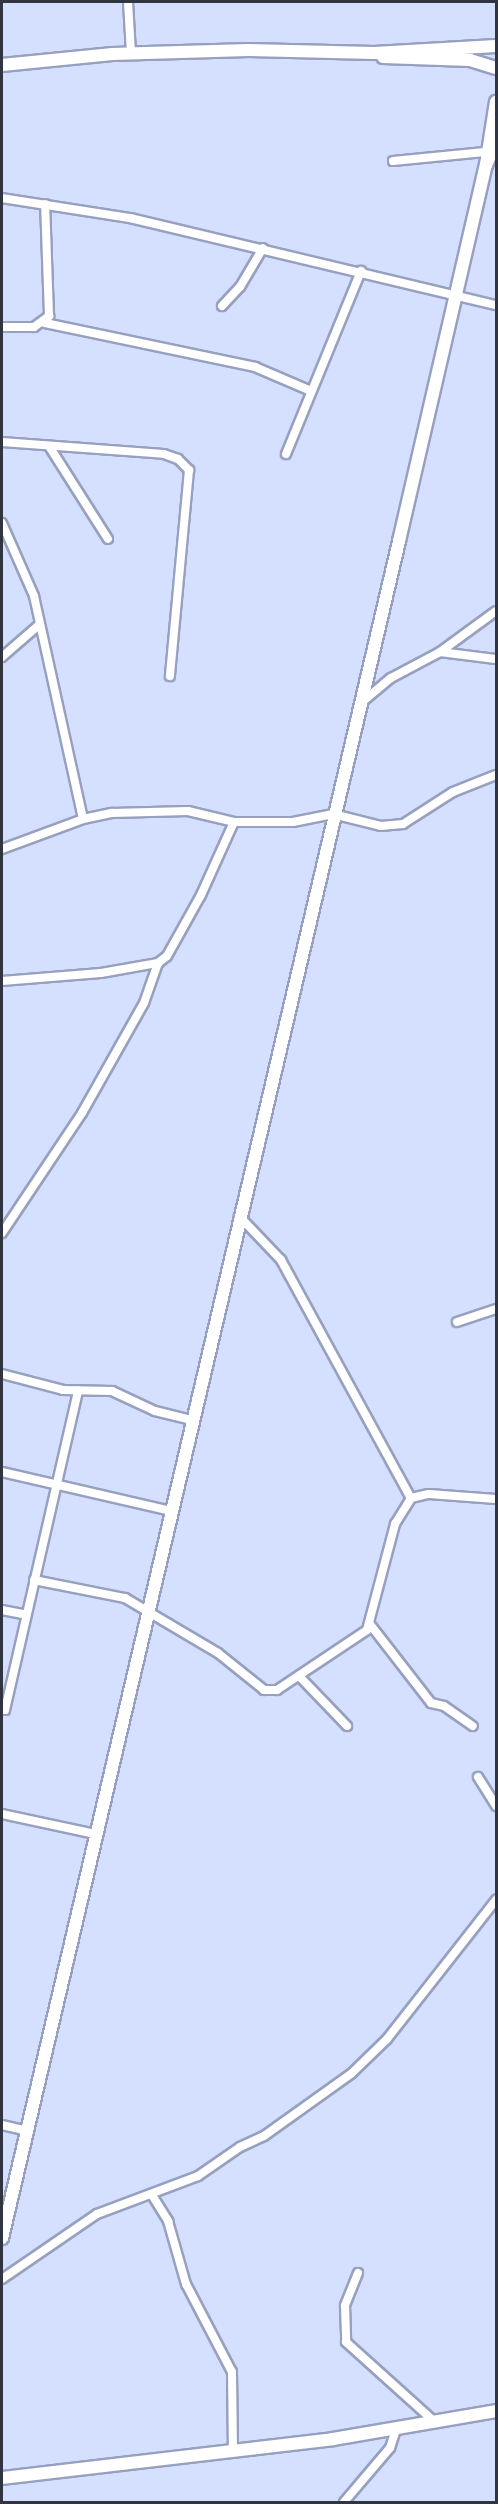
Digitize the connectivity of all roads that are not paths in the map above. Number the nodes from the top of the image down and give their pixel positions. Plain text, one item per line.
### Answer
1 (128, 2) edge
2 (496, 46) edge
3 (131, 54) junction
4 (374, 54) junction
5 (2, 65) edge
6 (496, 67) edge
7 (496, 102) edge
8 (496, 143) edge
9 (485, 159) junction
10 (393, 161) dead end
11 (2, 198) edge
12 (45, 204) junction
13 (263, 248) junction
14 (361, 271) junction
15 (455, 294) junction
16 (496, 304) edge
17 (222, 306) dead end
18 (45, 323) junction
19 (2, 327) edge
20 (311, 391) junction
21 (2, 442) edge
22 (50, 446) junction
23 (286, 454) dead end
24 (2, 523) edge
25 (108, 539) dead end
26 (496, 611) edge
27 (40, 624) junction
28 (440, 652) junction
29 (2, 657) edge
30 (496, 660) edge
31 (170, 676) dead end
32 (358, 705) junction
33 (496, 775) edge
34 (333, 814) junction
35 (84, 819) junction
36 (234, 822) junction
37 (2, 849) edge
38 (158, 963) junction
39 (2, 981) edge
40 (239, 1216) junction
41 (2, 1233) edge
42 (496, 1308) edge
43 (457, 1322) dead end
44 (2, 1374) edge
45 (78, 1390) junction
46 (192, 1420) junction
47 (2, 1472) edge
48 (57, 1484) junction
49 (411, 1498) junction
50 (496, 1498) edge
51 (171, 1510) junction
52 (34, 1580) junction
53 (150, 1609) junction
54 (2, 1610) edge
55 (27, 1615) junction
56 (369, 1623) junction
57 (300, 1677) junction
58 (2, 1709) edge
59 (347, 1726) dead end
60 (473, 1726) dead end
61 (478, 1777) dead end
62 (496, 1806) edge
63 (2, 1814) edge
64 (95, 1834) junction
65 (496, 1900) edge
66 (2, 2125) edge
67 (27, 2131) junction
68 (152, 2195) junction
69 (2, 2238) edge
70 (358, 2273) dead end
71 (2, 2279) edge
72 (496, 2411) edge
73 (436, 2424) junction
74 (396, 2429) junction
75 (233, 2451) junction
76 (2, 2478) edge
77 (344, 2502) edge

1 - 3 street
2 - 4 main road
2 - 6 main road
3 - 4 main road
3 - 5 main road
4 - 6 main road
7 - 9 main road
8 - 9 main road
9 - 10 street
9 - 15 main road
11 - 12 street
12 - 13 street
12 - 18 street
13 - 14 street
13 - 17 street
14 - 15 street
14 - 20 street
15 - 16 street
15 - 32 main road
18 - 19 street
18 - 20 street
20 - 23 street
21 - 22 street
22 - 25 street
22 - 31 street
24 - 27 street
26 - 28 street
27 - 29 street
27 - 35 street
28 - 30 street
28 - 32 street
32 - 34 main road
33 - 34 street
34 - 36 street
34 - 40 main road
35 - 36 street
35 - 37 street
36 - 38 street
38 - 39 street
38 - 41 street
40 - 46 main road
40 - 49 street
42 - 43 street
44 - 45 street
45 - 46 street
45 - 48 street
46 - 51 main road
47 - 48 street
48 - 51 street
48 - 52 street
49 - 50 street
49 - 56 street
51 - 53 main road
52 - 53 street
52 - 55 street
53 - 57 street
53 - 64 main road
54 - 55 street
55 - 58 street
56 - 57 street
56 - 60 street
57 - 59 street
61 - 62 street
63 - 64 street
64 - 67 main road
65 - 68 street
66 - 67 street
67 - 69 main road
68 - 71 street
68 - 75 street
70 - 73 street
72 - 73 main road
73 - 74 main road
74 - 75 main road
74 - 77 street
75 - 76 main road

